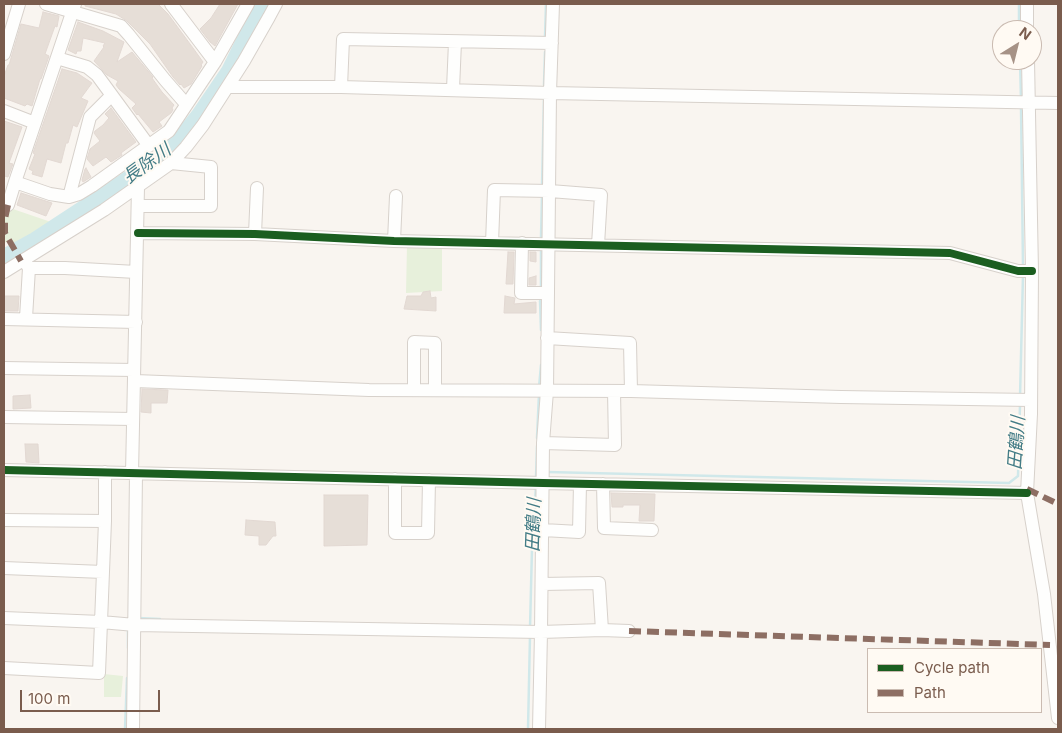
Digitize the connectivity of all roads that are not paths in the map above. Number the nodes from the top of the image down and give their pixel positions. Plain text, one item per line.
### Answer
1 (19, 4) edge
2 (46, 4) edge
3 (248, 4) edge
4 (276, 4) edge
5 (553, 4) edge
6 (1027, 4) edge
7 (178, 6) edge
8 (74, 8) edge
9 (1027, 20) edge
10 (455, 42) junction
11 (552, 43) junction
12 (4, 54) edge
13 (57, 58) junction
14 (215, 62) junction
15 (1027, 70) edge
16 (228, 86) junction
17 (341, 87) junction
18 (453, 89) junction
19 (550, 92) junction
20 (111, 96) junction
21 (1023, 103) junction
22 (1058, 103) edge
23 (186, 104) junction
24 (4, 111) edge
25 (36, 123) junction
26 (149, 146) junction
27 (171, 163) junction
28 (15, 182) junction
29 (138, 187) junction
30 (257, 188) dead end
31 (550, 191) junction
32 (396, 196) dead end
33 (69, 197) junction
34 (8, 205) dead end
35 (138, 206) junction
36 (138, 233) junction
37 (255, 234) junction
38 (394, 241) junction
39 (492, 243) junction
40 (522, 243) junction
41 (549, 244) junction
42 (598, 245) junction
43 (26, 264) junction
44 (1027, 271) junction
45 (4, 272) edge
46 (136, 272) junction
47 (548, 293) junction
48 (26, 318) junction
49 (4, 319) edge
50 (136, 322) junction
51 (548, 338) junction
52 (4, 368) edge
53 (135, 376) junction
54 (414, 390) junction
55 (435, 390) junction
56 (547, 391) junction
57 (614, 391) junction
58 (631, 391) junction
59 (1025, 400) junction
60 (4, 417) edge
61 (133, 418) junction
62 (544, 443) junction
63 (4, 470) edge
64 (105, 472) junction
65 (134, 473) junction
66 (395, 479) junction
67 (429, 480) junction
68 (539, 482) junction
69 (580, 484) junction
70 (603, 484) junction
71 (1027, 493) junction
72 (4, 520) edge
73 (105, 521) junction
74 (543, 530) junction
75 (652, 530) dead end
76 (4, 568) edge
77 (103, 572) junction
78 (542, 584) junction
79 (4, 618) edge
80 (101, 622) junction
81 (134, 625) junction
82 (602, 630) junction
83 (630, 631) dead end
84 (535, 632) junction
85 (4, 668) edge
86 (1058, 718) edge
87 (132, 729) edge
88 (539, 729) edge

1 - 12 street
2 - 8 street
3 - 14 street
4 - 16 street
5 - 11 street
6 - 9 street
7 - 14 street
8 - 13 street
8 - 23 street
10 - 11 street
10 - 17 street
10 - 18 street
11 - 19 street
13 - 20 street
13 - 25 street
14 - 23 street
15 - 21 street
16 - 17 street
16 - 27 street
17 - 18 street
18 - 19 street
19 - 21 street
19 - 31 street
20 - 26 street
20 - 33 street
21 - 22 street
21 - 44 street
23 - 26 street
24 - 25 street
25 - 28 street
26 - 33 street
27 - 29 street
27 - 35 street
28 - 33 street
28 - 34 street
29 - 35 street
29 - 43 street
30 - 37 street
31 - 39 street
31 - 41 street
31 - 42 street
32 - 38 street
35 - 36 street
36 - 37 street
36 - 46 street
37 - 38 street
38 - 39 street
39 - 40 street
40 - 41 street
40 - 47 street
41 - 42 street
41 - 47 street
42 - 44 street
43 - 45 street
43 - 46 street
43 - 48 street
44 - 59 street
46 - 50 street
47 - 51 street
48 - 49 street
48 - 50 street
50 - 53 street
51 - 56 street
51 - 58 street
52 - 53 street
53 - 54 street
53 - 61 street
54 - 55 street
54 - 55 street
55 - 56 street
56 - 57 street
56 - 62 street
57 - 58 street
57 - 62 street
58 - 59 street
59 - 71 street
60 - 61 street
61 - 65 street
62 - 68 street
63 - 64 street
64 - 65 street
64 - 73 street
65 - 66 street
65 - 81 street
66 - 67 street
66 - 67 street
67 - 68 street
68 - 69 street
68 - 74 street
69 - 70 street
69 - 74 street
70 - 71 street
70 - 75 street
71 - 86 street
72 - 73 street
73 - 77 street
74 - 78 street
76 - 77 street
77 - 80 street
78 - 82 street
78 - 84 street
79 - 80 street
80 - 81 street
80 - 85 street
81 - 84 street
81 - 87 street
82 - 83 street
82 - 84 street
84 - 88 street

